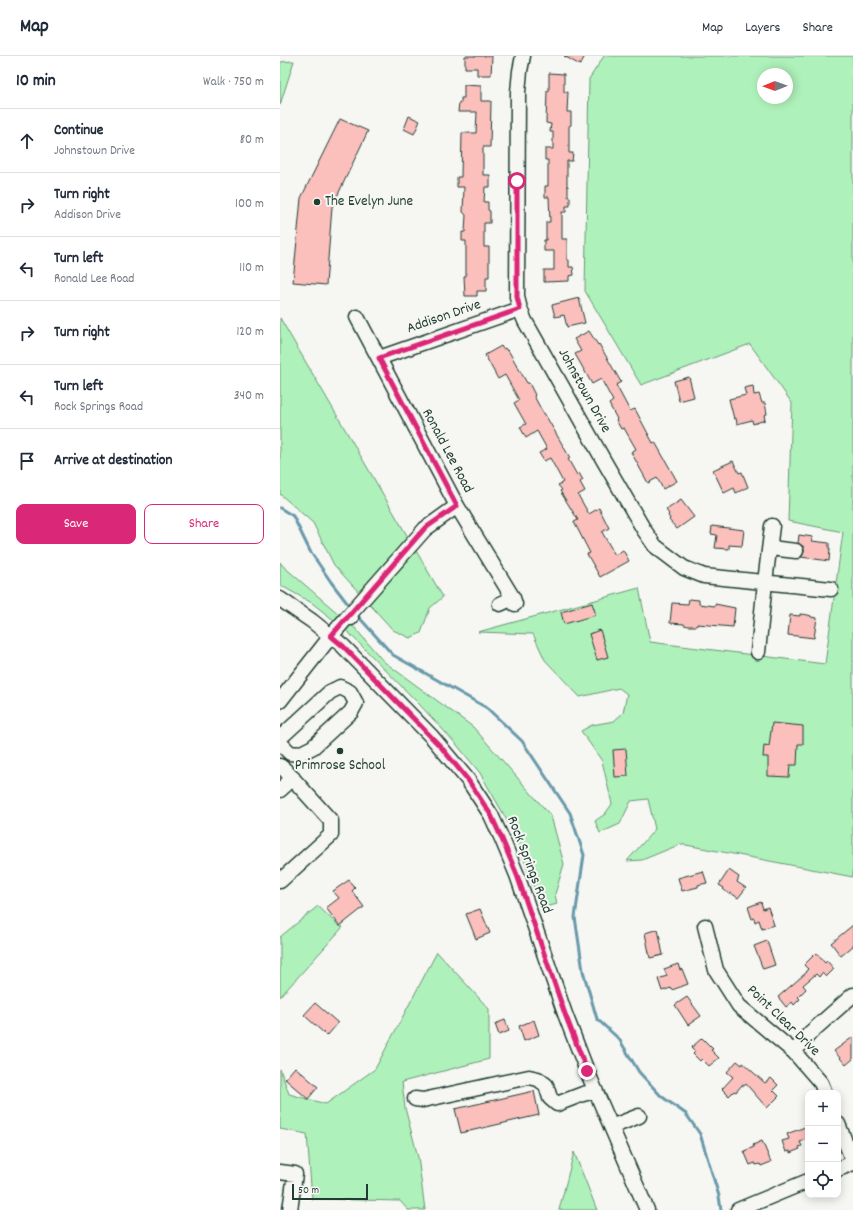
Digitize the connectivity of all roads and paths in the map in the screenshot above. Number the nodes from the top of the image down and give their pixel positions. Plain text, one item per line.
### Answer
1 (523, 56) edge
2 (520, 309) junction
3 (357, 318) dead end
4 (379, 358) junction
5 (457, 506) junction
6 (772, 526) dead end
7 (770, 548) junction
8 (796, 551) dead end
9 (765, 582) junction
10 (831, 589) dead end
11 (280, 599) edge
12 (500, 604) dead end
13 (331, 636) junction
14 (758, 652) dead end
15 (280, 701) edge
16 (280, 738) edge
17 (280, 743) edge
18 (280, 766) edge
19 (293, 778) junction
20 (280, 790) edge
21 (280, 881) edge
22 (705, 926) dead end
23 (853, 995) edge
24 (794, 1052) junction
25 (824, 1090) edge
26 (595, 1091) junction
27 (415, 1099) dead end
28 (639, 1116) dead end
29 (839, 1126) edge
30 (611, 1127) junction
31 (853, 1162) edge
32 (841, 1168) edge
33 (280, 1172) edge
34 (805, 1183) edge
35 (290, 1210) edge
36 (647, 1210) edge
37 (738, 1210) edge

1 - 2 street, Johnstown Drive
2 - 4 street, Addison Drive
2 - 9 street, Johnstown Drive
3 - 4 street, Ronald Lee Road
4 - 5 street, Ronald Lee Road
5 - 12 street, Ronald Lee Road
5 - 13 street
6 - 7 street
7 - 8 street
7 - 9 street
9 - 10 street, Johnstown Drive
9 - 14 street
11 - 13 street, Rock Springs Road
13 - 15 street
13 - 26 street, Rock Springs Road
16 - 17 street
18 - 19 street
19 - 20 street
19 - 21 street
22 - 24 street, Point Clear Drive
23 - 24 street
24 - 25 street, Point Clear Drive
26 - 27 street
26 - 30 street, Rock Springs Road
28 - 30 street
29 - 31 street
30 - 36 street, Rock Springs Road
31 - 32 street
33 - 35 street
34 - 37 street

